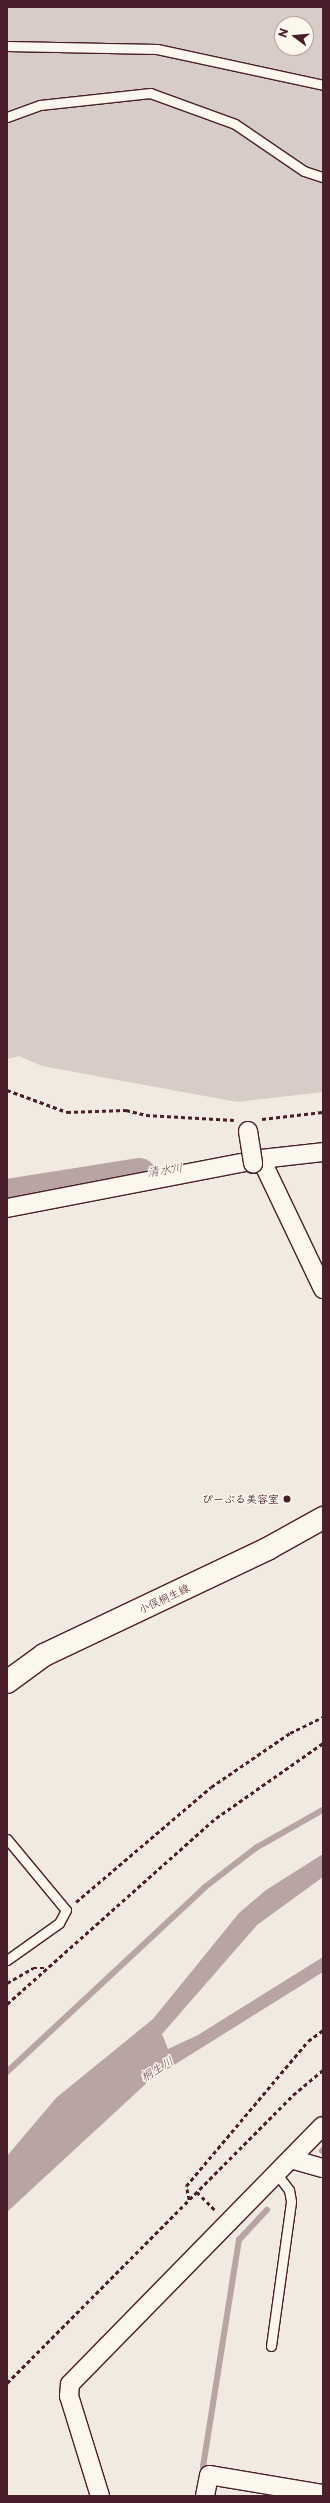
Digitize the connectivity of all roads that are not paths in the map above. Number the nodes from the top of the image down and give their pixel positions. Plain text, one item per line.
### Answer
1 (7, 46) edge
2 (323, 85) edge
3 (7, 117) edge
4 (323, 177) edge
5 (247, 1126) road end
6 (323, 1152) edge
7 (257, 1162) junction
8 (7, 1208) edge
9 (323, 1289) edge
10 (323, 1518) edge
11 (7, 1682) edge
12 (7, 1839) edge
13 (7, 1960) edge
14 (323, 2126) edge
15 (291, 2159) junction
16 (323, 2168) edge
17 (276, 2173) junction
18 (270, 2346) dead end
19 (323, 2494) edge
20 (100, 2496) edge
21 (205, 2496) edge

1 - 2 lane
3 - 4 lane
5 - 7 street, bridge
6 - 7 street
7 - 8 street
7 - 9 street
10 - 11 main road, 小俣桐生線
12 - 13 lane
14 - 15 street
15 - 16 street
15 - 17 street
17 - 18 lane
17 - 20 street
19 - 21 street

